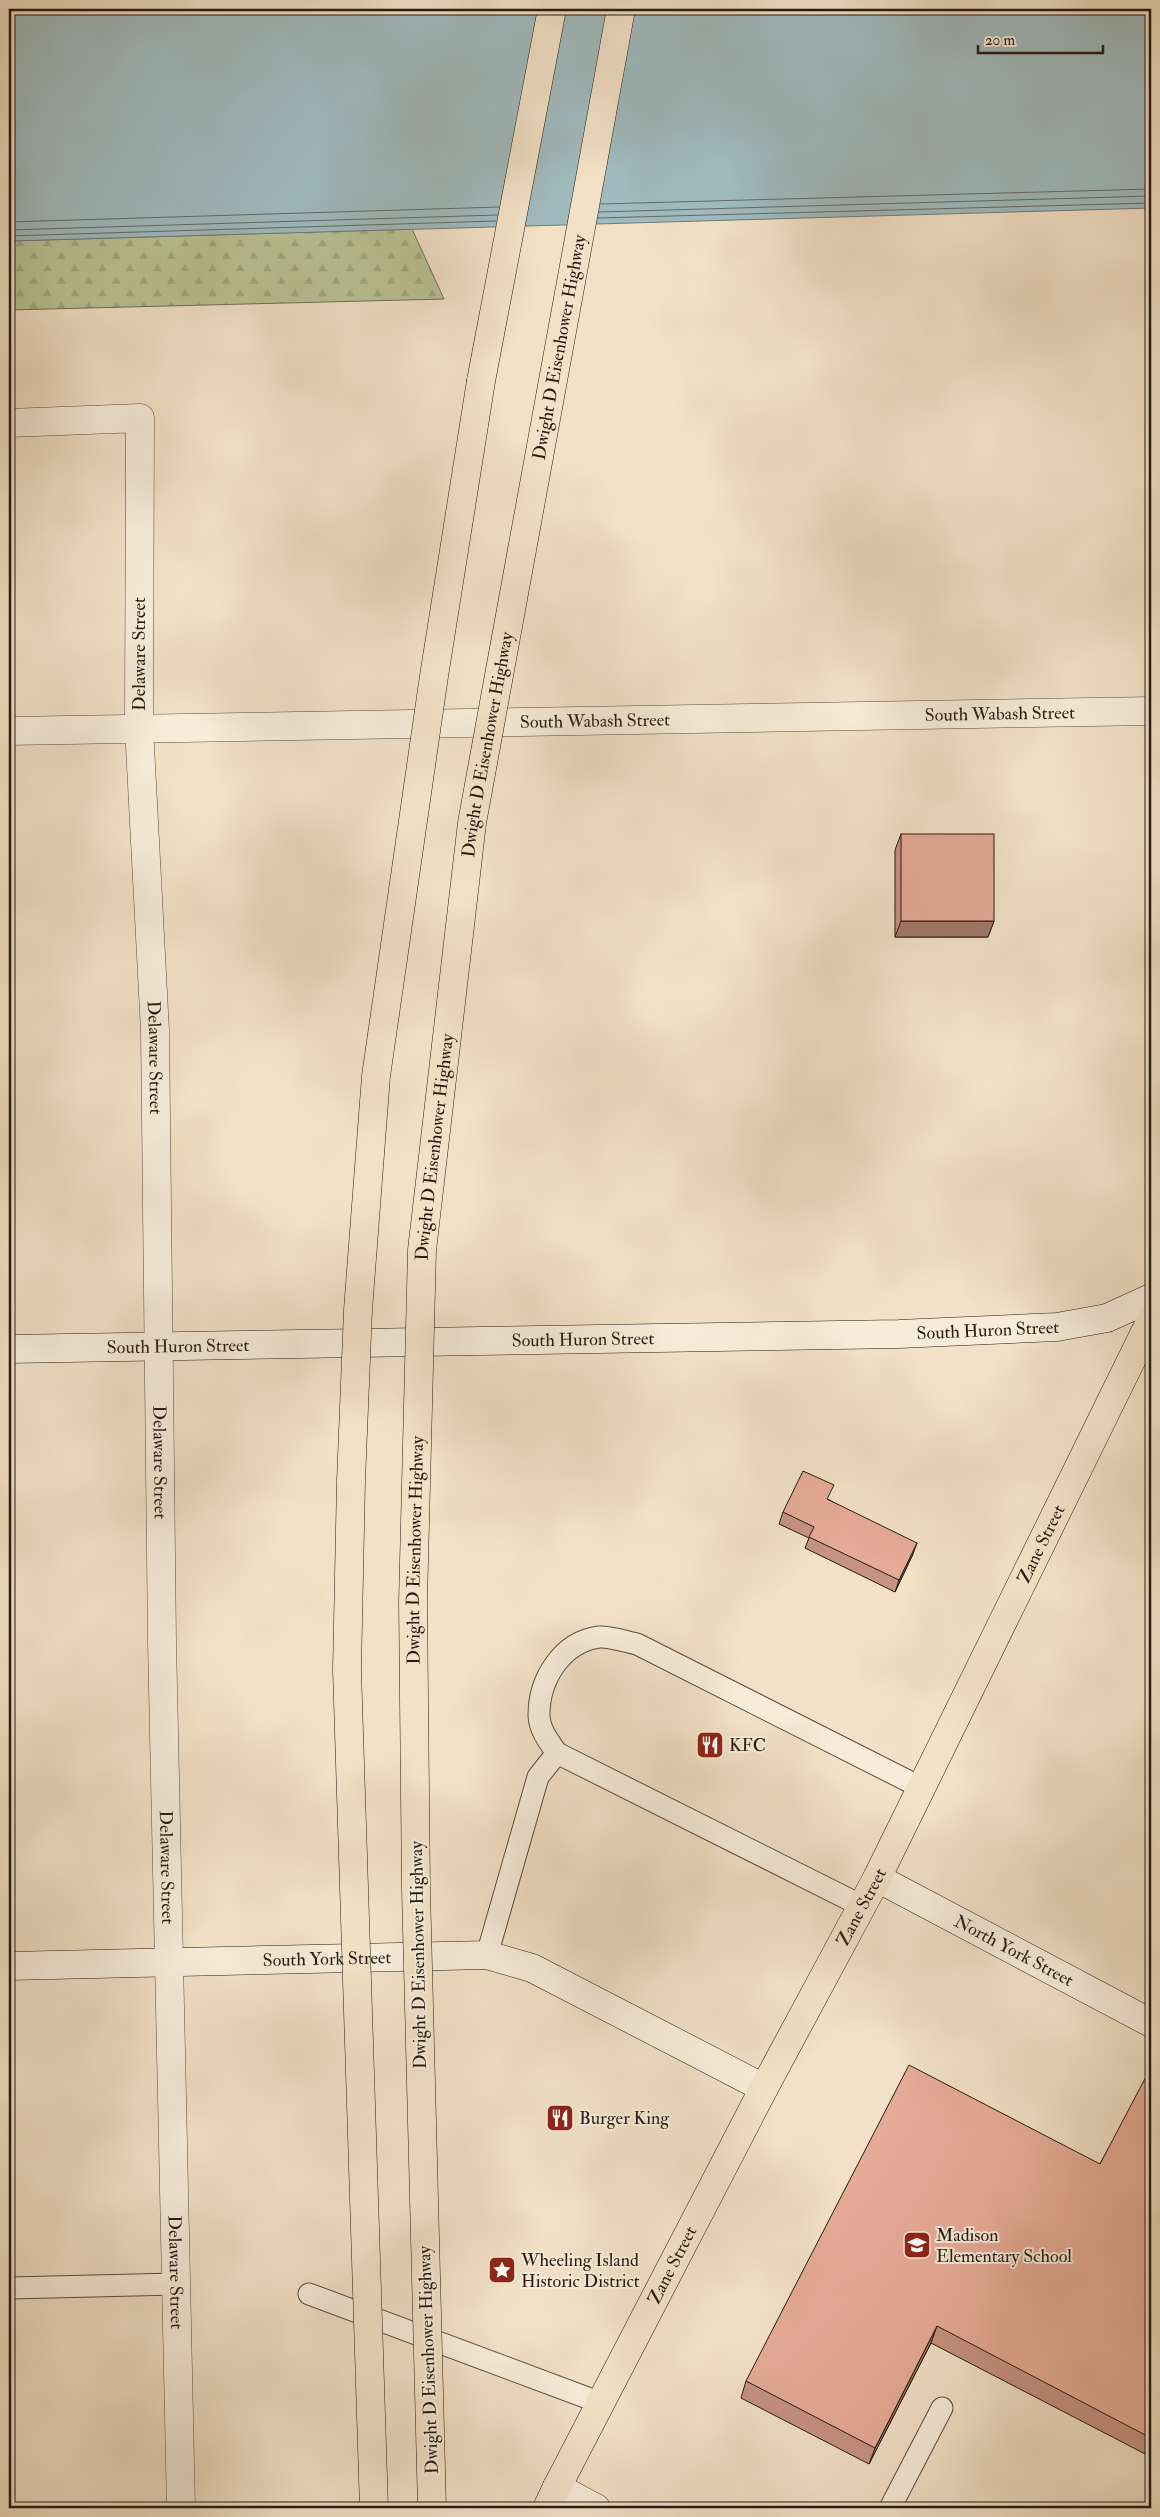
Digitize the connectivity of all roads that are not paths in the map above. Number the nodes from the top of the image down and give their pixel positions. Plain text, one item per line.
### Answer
1 (552, 9) edge
2 (621, 9) edge
3 (9, 422) edge
4 (1151, 711) edge
5 (139, 727) junction
6 (9, 731) edge
7 (1151, 1298) edge
8 (1151, 1320) edge
9 (159, 1346) junction
10 (9, 1348) edge
11 (557, 1753) junction
12 (922, 1788) junction
13 (877, 1878) junction
14 (862, 1906) junction
15 (487, 1954) junction
16 (170, 1962) junction
17 (9, 1966) edge
18 (1150, 2020) edge
19 (764, 2088) junction
20 (177, 2284) junction
21 (9, 2288) edge
22 (309, 2294) dead end
23 (601, 2403) junction
24 (942, 2408) dead end
25 (553, 2501) edge
26 (181, 2508) edge
27 (374, 2508) edge
28 (432, 2508) edge
29 (596, 2508) edge
30 (890, 2508) edge

1 - 27 main road, bridge
2 - 28 main road, Dwight D Eisenhower Highway, bridge
3 - 5 street, Delaware Street
4 - 5 street, South Wabash Street
5 - 6 street, South Wabash Street
5 - 9 street, Delaware Street
7 - 9 street, South Huron Street
8 - 12 main road, Zane Street
9 - 10 street, South Huron Street
9 - 16 street, Delaware Street
11 - 12 lane
11 - 14 lane
11 - 15 lane
12 - 13 main road, Zane Street
13 - 14 main road, Zane Street
13 - 18 street, North York Street
14 - 19 main road, Zane Street
15 - 16 street, South York Street
15 - 19 street, South York Street
16 - 17 street, South York Street
16 - 20 street, Delaware Street
19 - 23 main road, Zane Street
20 - 21 lane
20 - 26 street, Delaware Street
22 - 23 lane
23 - 25 main road, Zane Street
24 - 30 lane
25 - 29 street

